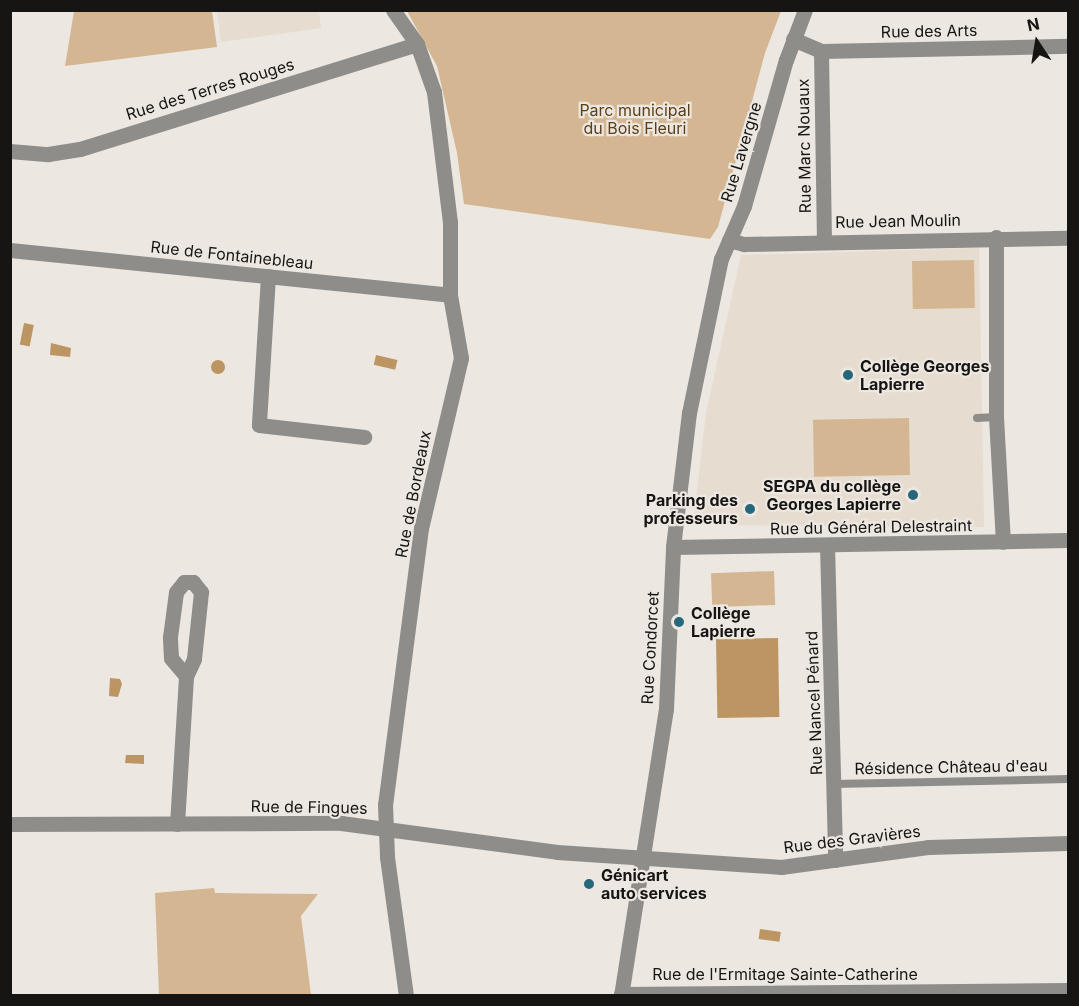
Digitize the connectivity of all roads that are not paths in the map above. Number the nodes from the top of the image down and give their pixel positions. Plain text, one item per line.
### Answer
1 (393, 10) edge
2 (805, 10) edge
3 (793, 39) junction
4 (417, 44) junction
5 (1068, 46) edge
6 (820, 51) junction
7 (10, 151) edge
8 (996, 237) junction
9 (1068, 238) edge
10 (729, 240) junction
11 (824, 240) junction
12 (10, 250) edge
13 (268, 276) junction
14 (450, 294) junction
15 (711, 303) joint
16 (996, 417) junction
17 (977, 418) dead end
18 (364, 437) dead end
19 (1068, 540) edge
20 (1003, 542) junction
21 (827, 545) junction
22 (673, 547) junction
23 (186, 676) junction
24 (1068, 779) edge
25 (834, 784) junction
26 (10, 824) edge
27 (177, 824) junction
28 (385, 830) junction
29 (1068, 843) edge
30 (641, 858) junction
31 (835, 860) junction
32 (1068, 990) edge
33 (949, 993) edge
34 (836, 994) edge
35 (621, 995) edge
36 (406, 996) edge

1 - 4 street, Rue de Bordeaux
2 - 3 street, Rue Lavergne
3 - 6 street, Rue des Arts
3 - 10 street, Rue Lavergne
4 - 7 street, Rue des Terres Rouges
4 - 14 street, Rue de Bordeaux
5 - 6 street, Rue des Arts
6 - 11 street, Rue Marc Nouaux
8 - 9 street, Rue Jean Moulin
8 - 11 street, Rue Jean Moulin
8 - 16 street
10 - 11 street, Rue Jean Moulin
10 - 15 street, Rue Lavergne
12 - 13 street, Rue de Fontainebleau
13 - 14 street, Rue de Fontainebleau
13 - 18 street
14 - 28 street, Rue de Bordeaux
15 - 22 street, Rue Condorcet
16 - 17 lane
16 - 20 street
19 - 20 street, Rue du Général Delestraint
20 - 21 street, Rue du Général Delestraint
21 - 22 street, Rue du Général Delestraint
21 - 25 street, Rue Nancel Pénard
22 - 30 street, Rue Condorcet
23 - 23 street
23 - 27 street
24 - 25 lane, Résidence Château d'eau
25 - 31 street, Rue Nancel Pénard
26 - 27 street, Rue de Fingues
27 - 28 street, Rue de Fingues
28 - 30 street, Rue de Fingues
28 - 36 street, Rue de Bordeaux
29 - 31 street, Rue des Gravières
30 - 31 street, Rue des Gravières
30 - 35 street, Rue Condorcet
32 - 33 street
33 - 34 street, Rue de l'Ermitage Sainte-Catherine
34 - 35 street, Rue de l'Ermitage Sainte-Catherine

